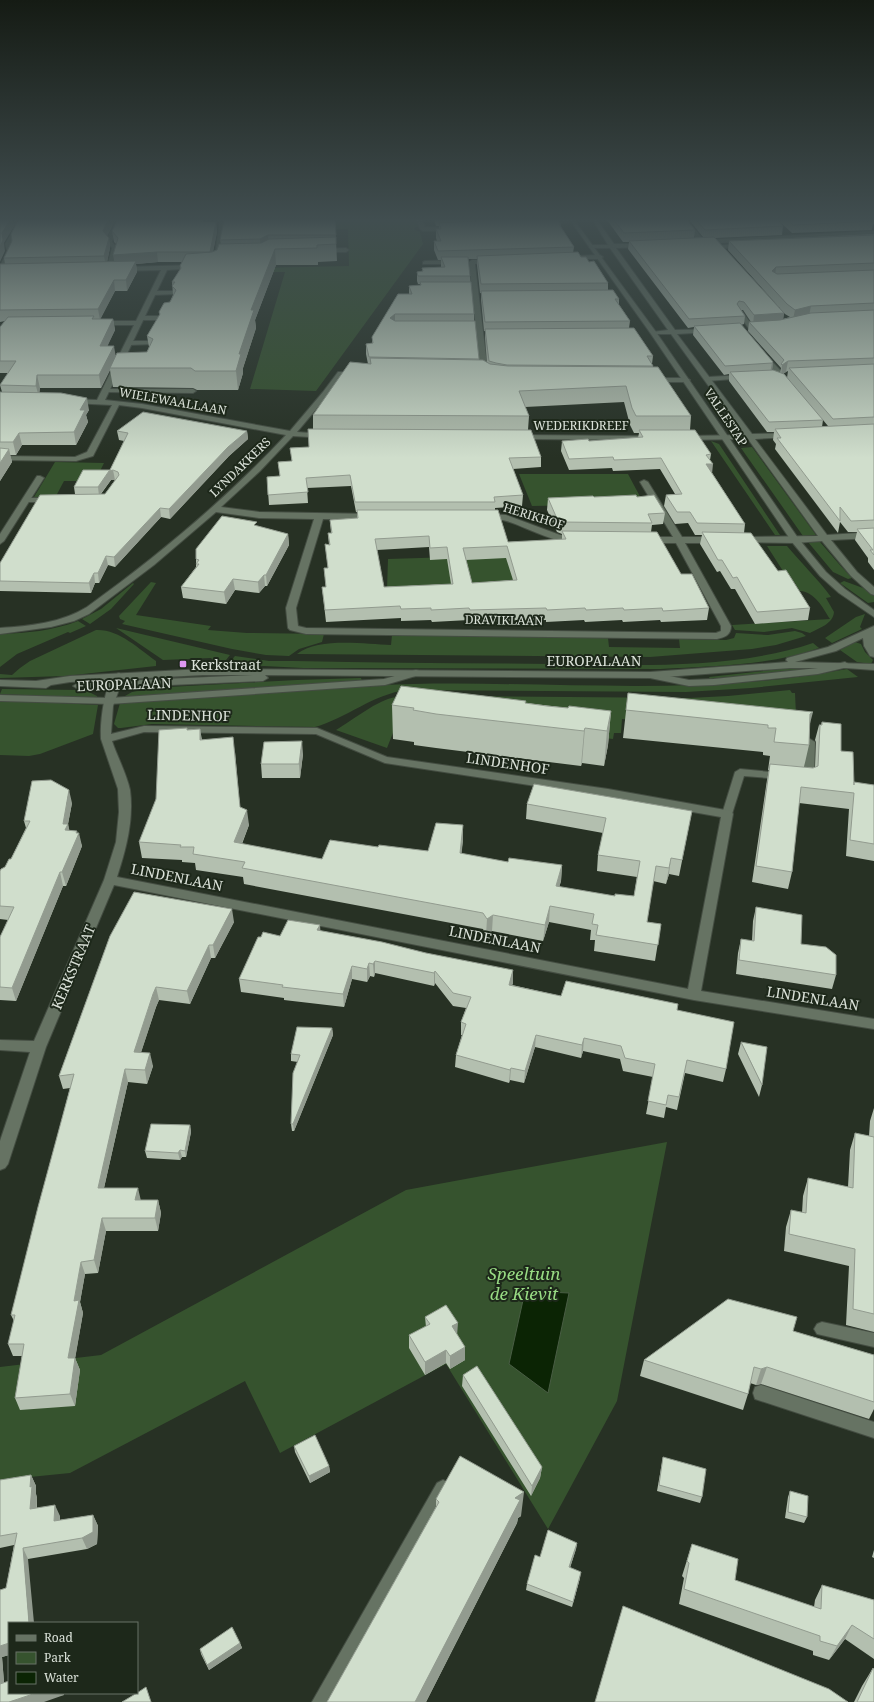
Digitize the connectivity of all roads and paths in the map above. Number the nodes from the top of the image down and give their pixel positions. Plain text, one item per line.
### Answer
1 (150, 299) edge
2 (476, 299) edge
3 (630, 299) edge
4 (649, 299) edge
5 (174, 307) edge
6 (740, 312) edge
7 (140, 320) junction
8 (93, 323) edge
9 (471, 327) edge
10 (479, 327) junction
11 (740, 328) edge
12 (754, 328) joint
13 (716, 330) edge
14 (158, 332) edge
15 (673, 332) junction
16 (654, 333) junction
17 (480, 335) junction
18 (487, 335) edge
19 (129, 343) junction
20 (759, 350) edge
21 (340, 373) edge
22 (493, 377) edge
23 (751, 377) edge
24 (708, 379) junction
25 (640, 380) edge
26 (686, 380) junction
27 (785, 381) edge
28 (106, 391) junction
29 (193, 391) edge
30 (62, 401) edge
31 (100, 402) junction
32 (117, 402) junction
33 (292, 434) junction
34 (800, 434) edge
35 (334, 436) edge
36 (509, 437) edge
37 (749, 437) junction
38 (664, 438) edge
39 (679, 438) edge
40 (724, 438) junction
41 (0, 458) edge
42 (40, 478) dead end
43 (644, 482) dead end
44 (27, 500) junction
45 (57, 500) edge
46 (214, 509) junction
47 (320, 517) junction
48 (383, 517) edge
49 (471, 517) edge
50 (874, 535) edge
51 (824, 538) junction
52 (589, 539) edge
53 (634, 539) edge
54 (679, 540) junction
55 (795, 540) junction
56 (0, 541) edge
57 (874, 592) edge
58 (874, 614) edge
59 (872, 630) edge
60 (0, 631) edge
61 (874, 654) edge
62 (772, 665) junction
63 (846, 665) junction
64 (874, 667) edge
65 (304, 673) junction
66 (416, 673) junction
67 (650, 675) junction
68 (119, 676) junction
69 (0, 683) edge
70 (38, 684) junction
71 (114, 686) junction
72 (0, 698) edge
73 (110, 700) junction
74 (106, 739) junction
75 (810, 742) edge
76 (727, 814) junction
77 (110, 880) junction
78 (694, 995) junction
79 (874, 1024) edge
80 (0, 1045) edge
81 (39, 1047) junction
82 (0, 1164) edge
83 (822, 1329) dead end
84 (874, 1340) edge
85 (762, 1393) dead end
86 (874, 1430) edge
87 (451, 1474) edge
88 (322, 1702) edge

1 - 7 street
2 - 10 street
3 - 16 street, VALLESTAP
4 - 15 street, VALLESTAP
5 - 7 lane
6 - 12 lane
7 - 8 street
7 - 19 street
9 - 10 street
10 - 17 street
11 - 12 street
13 - 15 street
14 - 19 lane
15 - 16 street
15 - 24 street, VALLESTAP
16 - 26 street, VALLESTAP
17 - 18 street
17 - 22 street
19 - 28 street
20 - 27 lane
21 - 33 street, LYNDAKKERS
23 - 24 lane
24 - 37 street, VALLESTAP
25 - 26 street
26 - 40 street, VALLESTAP
28 - 29 lane
28 - 31 street
30 - 31 street, WIELEWAALLAAN
31 - 32 street, WIELEWAALLAAN
32 - 33 street, WIELEWAALLAAN
32 - 41 street
33 - 35 street
33 - 46 street, LYNDAKKERS
34 - 37 street
36 - 38 street, WEDERIKDREEF
37 - 40 street
37 - 51 street, VALLESTAP
39 - 40 street
40 - 55 street, VALLESTAP
42 - 44 street
43 - 54 street
44 - 45 lane
44 - 56 street
46 - 47 street
46 - 60 street, LYNDAKKERS
47 - 48 street
47 - 54 street, DRAVIKLAAN
49 - 52 street, HERIKHOF
50 - 51 street
51 - 55 street
51 - 57 street, VALLESTAP
53 - 54 street
54 - 55 street
55 - 58 street, VALLESTAP
59 - 61 street
59 - 62 street, EUROPALAAN
62 - 63 street, EUROPALAAN
62 - 67 street, EUROPALAAN
63 - 64 street, EUROPALAAN
63 - 67 lane
65 - 66 street, EUROPALAAN
65 - 68 street, EUROPALAAN
65 - 71 street, EUROPALAAN
66 - 67 street, EUROPALAAN
66 - 73 lane, EUROPALAAN
68 - 70 street, EUROPALAAN
68 - 71 street, KERKSTRAAT
69 - 70 street, EUROPALAAN
70 - 71 street, EUROPALAAN
71 - 73 street, KERKSTRAAT
72 - 73 lane, EUROPALAAN
73 - 74 street, KERKSTRAAT
74 - 76 street, LINDENHOF
74 - 77 street, KERKSTRAAT
75 - 76 lane
76 - 78 street
77 - 78 street, LINDENLAAN
77 - 81 street, KERKSTRAAT
78 - 79 street, LINDENLAAN
80 - 81 street
81 - 82 street, KERKSTRAAT
83 - 84 lane
85 - 86 lane
87 - 88 lane

